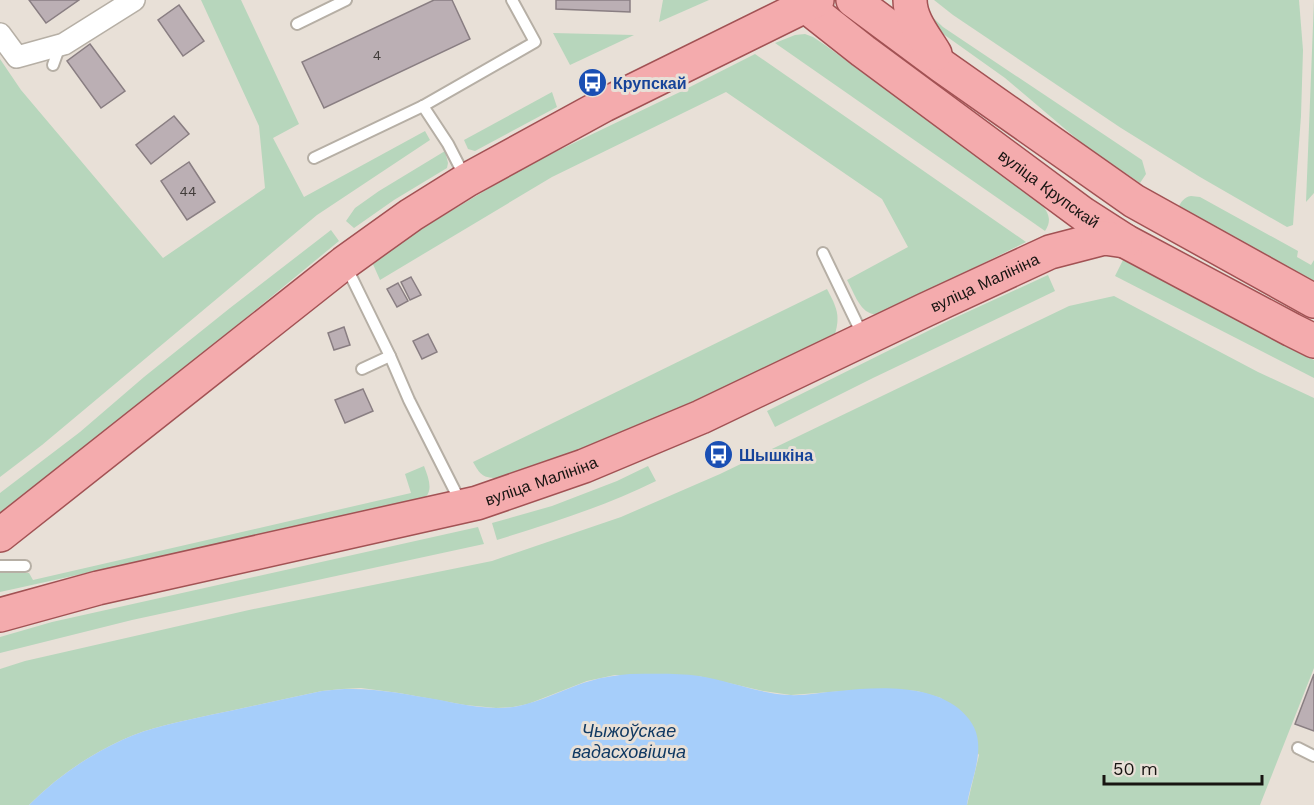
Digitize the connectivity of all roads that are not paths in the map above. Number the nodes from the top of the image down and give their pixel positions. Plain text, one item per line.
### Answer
1 (134, 0) edge
2 (346, 0) edge
3 (512, 0) edge
4 (763, 0) edge
5 (853, 0) edge
6 (910, 0) edge
7 (811, 3) edge
8 (297, 24) dead end
9 (752, 33) junction
10 (0, 34) edge
11 (64, 44) junction
12 (53, 65) dead end
13 (942, 66) junction
14 (423, 106) junction
15 (1064, 151) junction
16 (314, 158) dead end
17 (467, 180) junction
18 (1083, 214) junction
19 (1125, 241) junction
20 (1050, 252) junction
21 (823, 253) dead end
22 (344, 263) junction
23 (1314, 301) edge
24 (864, 339) junction
25 (1314, 340) edge
26 (390, 356) junction
27 (363, 369) dead end
28 (463, 507) junction
29 (0, 535) edge
30 (0, 566) edge
31 (25, 566) dead end
32 (0, 615) edge
33 (1298, 748) dead end
34 (1314, 756) edge

1 - 11 street
2 - 8 lane
3 - 14 lane
4 - 9 main road
5 - 13 main road
6 - 13 main road
7 - 9 main road
7 - 18 main road, вуліца Крупскай
9 - 17 main road
10 - 11 street
11 - 12 lane
13 - 15 main road
14 - 16 lane
14 - 17 lane
15 - 18 main road, вуліца Малініна
15 - 23 main road
17 - 22 main road
18 - 19 main road, вуліца Крупскай
18 - 20 main road, вуліца Малініна
19 - 20 main road, вуліца Малініна
19 - 25 main road, вуліца Крупскай
20 - 24 main road, вуліца Малініна
21 - 24 lane
22 - 26 lane
22 - 29 main road
24 - 28 main road, вуліца Малініна
26 - 27 lane
26 - 28 lane
28 - 32 main road, вуліца Малініна
30 - 31 lane
33 - 34 lane

